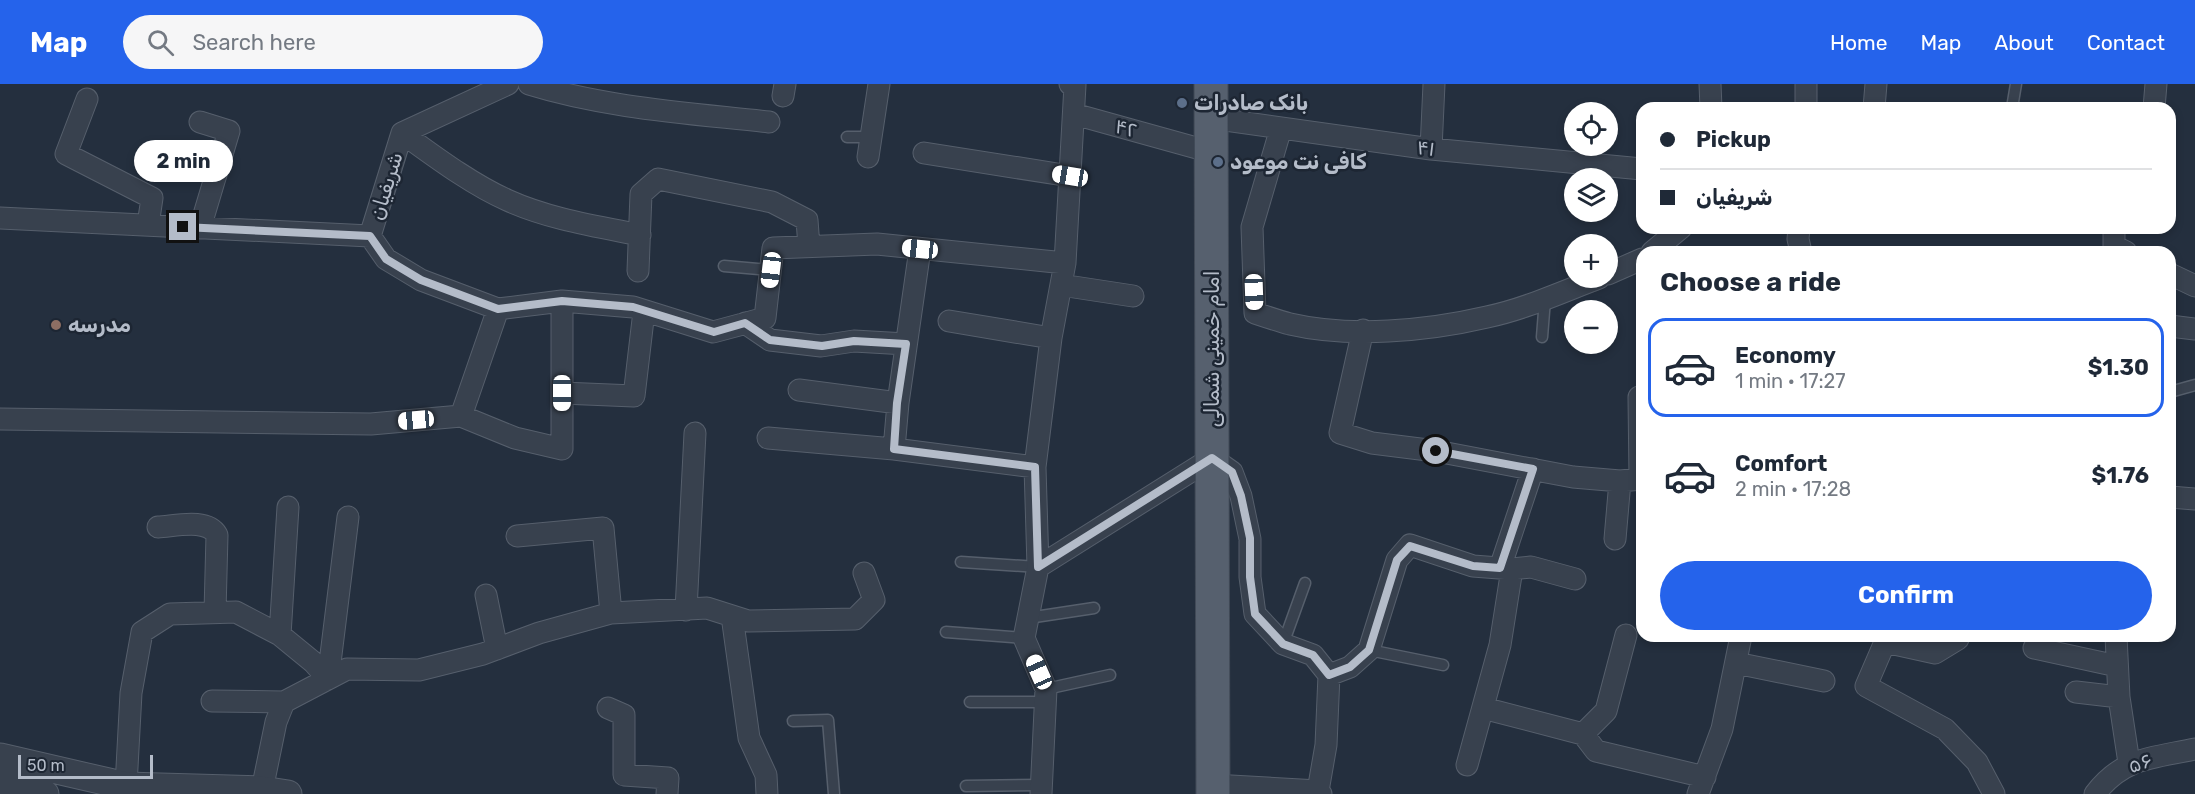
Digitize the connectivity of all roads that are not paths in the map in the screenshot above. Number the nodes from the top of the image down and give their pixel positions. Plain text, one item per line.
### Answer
1 (508, 84) edge
2 (529, 84) edge
3 (879, 84) edge
4 (1070, 84) edge
5 (1211, 84) edge
6 (1434, 84) edge
7 (1710, 84) edge
8 (1806, 84) edge
9 (1876, 84) edge
10 (2016, 84) edge
11 (2157, 84) edge
12 (87, 99) dead end
13 (1711, 102) edge
14 (1806, 102) edge
15 (1874, 102) edge
16 (2013, 102) edge
17 (2155, 102) edge
18 (1074, 114) junction
19 (1212, 118) junction
20 (769, 122) dead end
21 (200, 123) dead end
22 (1281, 128) junction
23 (402, 133) junction
24 (847, 137) dead end
25 (869, 147) joint
26 (1431, 149) junction
27 (1212, 152) junction
28 (924, 153) dead end
29 (1636, 168) edge
30 (1070, 176) junction
31 (0, 218) edge
32 (148, 225) junction
33 (200, 228) junction
34 (1674, 234) edge
35 (640, 235) junction
36 (370, 236) junction
37 (1659, 246) edge
38 (809, 247) junction
39 (920, 249) junction
40 (1636, 262) edge
41 (1065, 263) junction
42 (724, 266) dead end
43 (771, 270) junction
44 (1618, 270) edge
45 (638, 271) dead end
46 (2176, 277) edge
47 (1061, 285) junction
48 (2195, 286) edge
49 (1573, 288) edge
50 (1133, 296) dead end
51 (1545, 299) junction
52 (562, 301) junction
53 (498, 309) junction
54 (644, 311) junction
55 (949, 321) dead end
56 (745, 323) junction
57 (2176, 327) edge
58 (2195, 329) edge
59 (1363, 330) junction
60 (1542, 337) dead end
61 (1051, 338) junction
62 (906, 344) junction
63 (2195, 385) edge
64 (799, 390) dead end
65 (2176, 390) edge
66 (562, 393) junction
67 (897, 403) junction
68 (461, 416) junction
69 (0, 419) edge
70 (695, 433) dead end
71 (768, 438) dead end
72 (1636, 446) edge
73 (894, 449) junction
74 (1212, 458) junction
75 (1035, 467) junction
76 (1533, 469) junction
77 (1634, 479) edge
78 (2176, 497) edge
79 (2195, 499) edge
80 (288, 507) dead end
81 (348, 517) dead end
82 (158, 527) dead end
83 (517, 536) dead end
84 (1615, 538) dead end
85 (961, 562) dead end
86 (1038, 567) junction
87 (1506, 568) junction
88 (864, 573) dead end
89 (1575, 579) dead end
90 (1305, 583) dead end
91 (486, 595) dead end
92 (1094, 608) dead end
93 (686, 610) junction
94 (215, 612) junction
95 (611, 613) junction
96 (732, 616) junction
97 (1026, 628) junction
98 (946, 632) dead end
99 (280, 635) junction
100 (1626, 635) dead end
101 (1740, 642) edge
102 (1885, 642) edge
103 (1885, 642) edge
104 (1953, 642) edge
105 (2116, 642) edge
106 (1283, 644) junction
107 (2034, 648) dead end
108 (497, 649) junction
109 (1369, 650) junction
110 (1736, 663) junction
111 (1443, 665) dead end
112 (2117, 666) junction
113 (1110, 675) dead end
114 (1329, 675) junction
115 (328, 679) junction
116 (1824, 681) dead end
117 (2076, 692) dead end
118 (1046, 696) junction
119 (2119, 697) junction
120 (212, 701) dead end
121 (284, 702) junction
122 (970, 702) dead end
123 (608, 708) dead end
124 (1483, 708) junction
125 (793, 721) dead end
126 (1583, 734) junction
127 (2195, 749) edge
128 (0, 757) edge
129 (2129, 763) junction
130 (1467, 765) dead end
131 (23, 782) edge
132 (1701, 785) edge
133 (126, 786) junction
134 (966, 786) dead end
135 (1042, 790) edge
136 (1213, 790) edge
137 (1290, 792) edge
138 (1319, 792) edge
139 (270, 793) edge
140 (667, 794) edge
141 (766, 794) edge
142 (834, 794) edge
143 (1994, 794) edge
144 (2095, 794) edge

1 - 23 street, شریفیان
2 - 20 street
3 - 25 street
4 - 18 street
5 - 19 main road, امام خمینی شمالی
6 - 26 street
7 - 13 street
8 - 14 street
9 - 15 street
10 - 16 lane
11 - 17 street
12 - 32 street
18 - 27 street, ۴۲
18 - 30 street
19 - 22 street, ۴۱
19 - 27 main road, امام خمینی شمالی
21 - 33 street
22 - 26 street, ۴۱
22 - 59 street
23 - 35 street
23 - 36 street, شریفیان
24 - 25 lane
26 - 29 street, ۴۱
27 - 74 main road, امام خمینی شمالی
28 - 30 street
30 - 41 street
31 - 32 street, شریفیان
32 - 33 street, شریفیان
33 - 36 street, شریفیان
34 - 37 street
35 - 38 street
35 - 45 street
36 - 53 street
38 - 39 street
38 - 43 street
39 - 41 street
39 - 62 street
40 - 44 street
41 - 47 street
42 - 43 lane
43 - 56 street
46 - 48 street
47 - 50 street
47 - 61 street
49 - 51 street
51 - 59 street
51 - 60 lane
52 - 53 street
52 - 54 street
52 - 66 street
53 - 68 street
54 - 56 street
54 - 66 street
55 - 61 street
56 - 62 street
57 - 58 street
59 - 76 street
61 - 75 street
62 - 67 street
63 - 65 lane
64 - 67 street
66 - 68 street
67 - 73 street
68 - 69 street
70 - 93 street
71 - 73 street
72 - 77 street
73 - 75 street
74 - 86 street
74 - 106 street
74 - 136 main road, امام خمینی شمالی
75 - 86 street
76 - 77 street
76 - 87 street
77 - 84 street
78 - 79 street
80 - 99 street
81 - 115 street
82 - 94 street
83 - 95 street
85 - 86 lane
86 - 97 street
87 - 89 street
87 - 109 street
87 - 124 street
88 - 96 street
90 - 106 lane
91 - 108 street
92 - 97 lane
93 - 95 street
93 - 96 street
94 - 99 street
94 - 133 street
95 - 108 street
96 - 141 street
97 - 98 lane
97 - 118 street
99 - 115 street
100 - 126 street
101 - 110 street
102 - 104 street
103 - 143 street
105 - 112 street
106 - 114 street
107 - 112 street
108 - 115 street
109 - 111 lane
109 - 114 street
110 - 116 street
110 - 132 street
112 - 119 street
113 - 118 lane
114 - 138 street
115 - 121 street
117 - 119 street
118 - 122 lane
118 - 135 street
119 - 129 street
120 - 121 street
121 - 139 street
123 - 140 street
124 - 126 street
124 - 130 street
125 - 142 lane
126 - 132 street
127 - 129 street, ۵۶
128 - 131 street
129 - 144 street, ۵۶
131 - 133 street
133 - 139 street
134 - 135 lane
136 - 137 street
137 - 138 street

